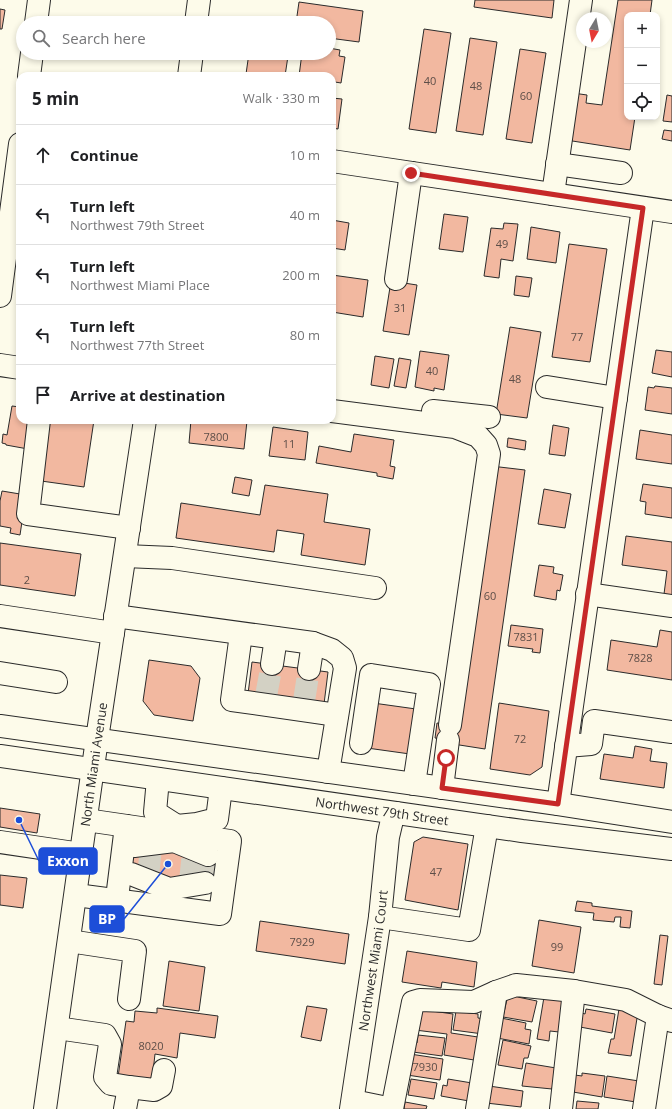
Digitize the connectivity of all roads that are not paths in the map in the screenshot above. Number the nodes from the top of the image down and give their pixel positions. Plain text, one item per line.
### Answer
1 (39, 0) edge
2 (199, 0) edge
3 (581, 0) edge
4 (37, 16) edge
5 (197, 16) edge
6 (31, 60) edge
7 (191, 60) edge
8 (30, 72) edge
9 (190, 72) edge
10 (336, 162) edge
11 (557, 164) junction
12 (411, 173) junction
13 (621, 173) dead end
14 (553, 194) junction
15 (16, 198) edge
16 (643, 208) junction
17 (672, 212) edge
18 (396, 279) dead end
19 (0, 296) edge
20 (0, 365) edge
21 (16, 367) edge
22 (547, 387) dead end
23 (616, 398) junction
24 (336, 412) edge
25 (489, 417) dead end
26 (393, 419) junction
27 (39, 424) edge
28 (144, 424) edge
29 (130, 528) junction
30 (125, 556) junction
31 (375, 588) dead end
32 (587, 594) junction
33 (672, 606) edge
34 (0, 616) edge
35 (114, 625) junction
36 (241, 634) junction
37 (276, 638) junction
38 (313, 643) junction
39 (272, 664) tunnel mouth
40 (309, 669) tunnel mouth
41 (0, 673) edge
42 (56, 682) dead end
43 (337, 715) junction
44 (0, 726) edge
45 (672, 732) edge
46 (97, 739) junction
47 (361, 744) dead end
48 (566, 746) junction
49 (0, 756) edge
50 (93, 769) junction
51 (328, 772) junction
52 (158, 779) junction
53 (414, 784) junction
54 (221, 788) junction
55 (442, 788) junction
56 (558, 804) junction
57 (396, 813) junction
58 (86, 820) junction
59 (672, 822) edge
60 (486, 826) junction
61 (175, 833) junction
62 (137, 840) junction
63 (0, 842) edge
64 (672, 849) edge
65 (81, 854) junction
66 (200, 854) dead end
67 (140, 875) dead end
68 (197, 882) dead end
69 (76, 895) junction
70 (168, 898) junction
71 (116, 901) junction
72 (380, 917) junction
73 (69, 941) junction
74 (574, 991) junction
75 (496, 992) junction
76 (129, 999) dead end
77 (665, 1018) edge
78 (57, 1028) junction
79 (164, 1070) dead end
80 (128, 1087) junction
81 (352, 1105) edge
82 (45, 1109) edge
83 (125, 1109) edge
84 (392, 1109) edge
85 (477, 1109) edge
86 (561, 1109) edge
87 (644, 1109) edge

1 - 4 main road
2 - 5 main road
3 - 11 main road
6 - 8 main road
7 - 9 main road
10 - 12 main road
11 - 13 main road
11 - 14 main road
12 - 14 main road
12 - 18 main road
14 - 16 main road
15 - 19 main road
16 - 17 main road
16 - 23 main road
20 - 21 main road
22 - 23 main road
23 - 32 main road
24 - 26 main road
25 - 26 main road
26 - 55 main road
27 - 29 main road
28 - 29 main road, North Miami Avenue
29 - 30 main road, North Miami Avenue
30 - 31 main road
30 - 35 main road, North Miami Avenue
32 - 33 main road
32 - 48 main road
34 - 35 main road
35 - 36 main road
35 - 46 main road, North Miami Avenue
36 - 37 main road
36 - 43 main road
37 - 38 main road
37 - 39 main road
38 - 40 main road
38 - 43 main road
41 - 42 main road
43 - 51 main road
44 - 46 main road
45 - 48 main road
46 - 50 main road, North Miami Avenue
46 - 51 main road
47 - 53 main road
48 - 56 main road
49 - 50 main road, Northwest 79th Street
50 - 52 main road, Northwest 79th Street
50 - 58 main road, North Miami Avenue
51 - 53 main road
52 - 54 main road, Northwest 79th Street
52 - 61 main road
53 - 55 main road
54 - 57 main road, Northwest 79th Street
54 - 61 main road
55 - 56 main road
56 - 57 main road
56 - 59 main road
57 - 60 main road, Northwest 79th Street
57 - 72 main road, Northwest Miami Court
58 - 62 main road
58 - 65 main road, North Miami Avenue
60 - 64 main road, Northwest 79th Street
60 - 72 main road
61 - 62 main road
61 - 62 main road
61 - 66 main road
61 - 70 main road
62 - 71 main road
63 - 65 main road
65 - 69 main road, North Miami Avenue
67 - 70 main road
68 - 70 main road
69 - 71 main road
69 - 73 main road, North Miami Avenue
70 - 71 main road
72 - 81 main road, Northwest Miami Court
73 - 76 main road
73 - 78 main road, North Miami Avenue
74 - 75 main road
74 - 77 main road
74 - 86 main road
75 - 84 main road
75 - 85 main road
77 - 87 main road
78 - 80 main road
78 - 82 main road, North Miami Avenue
79 - 80 main road
80 - 83 main road
81 - 84 main road

